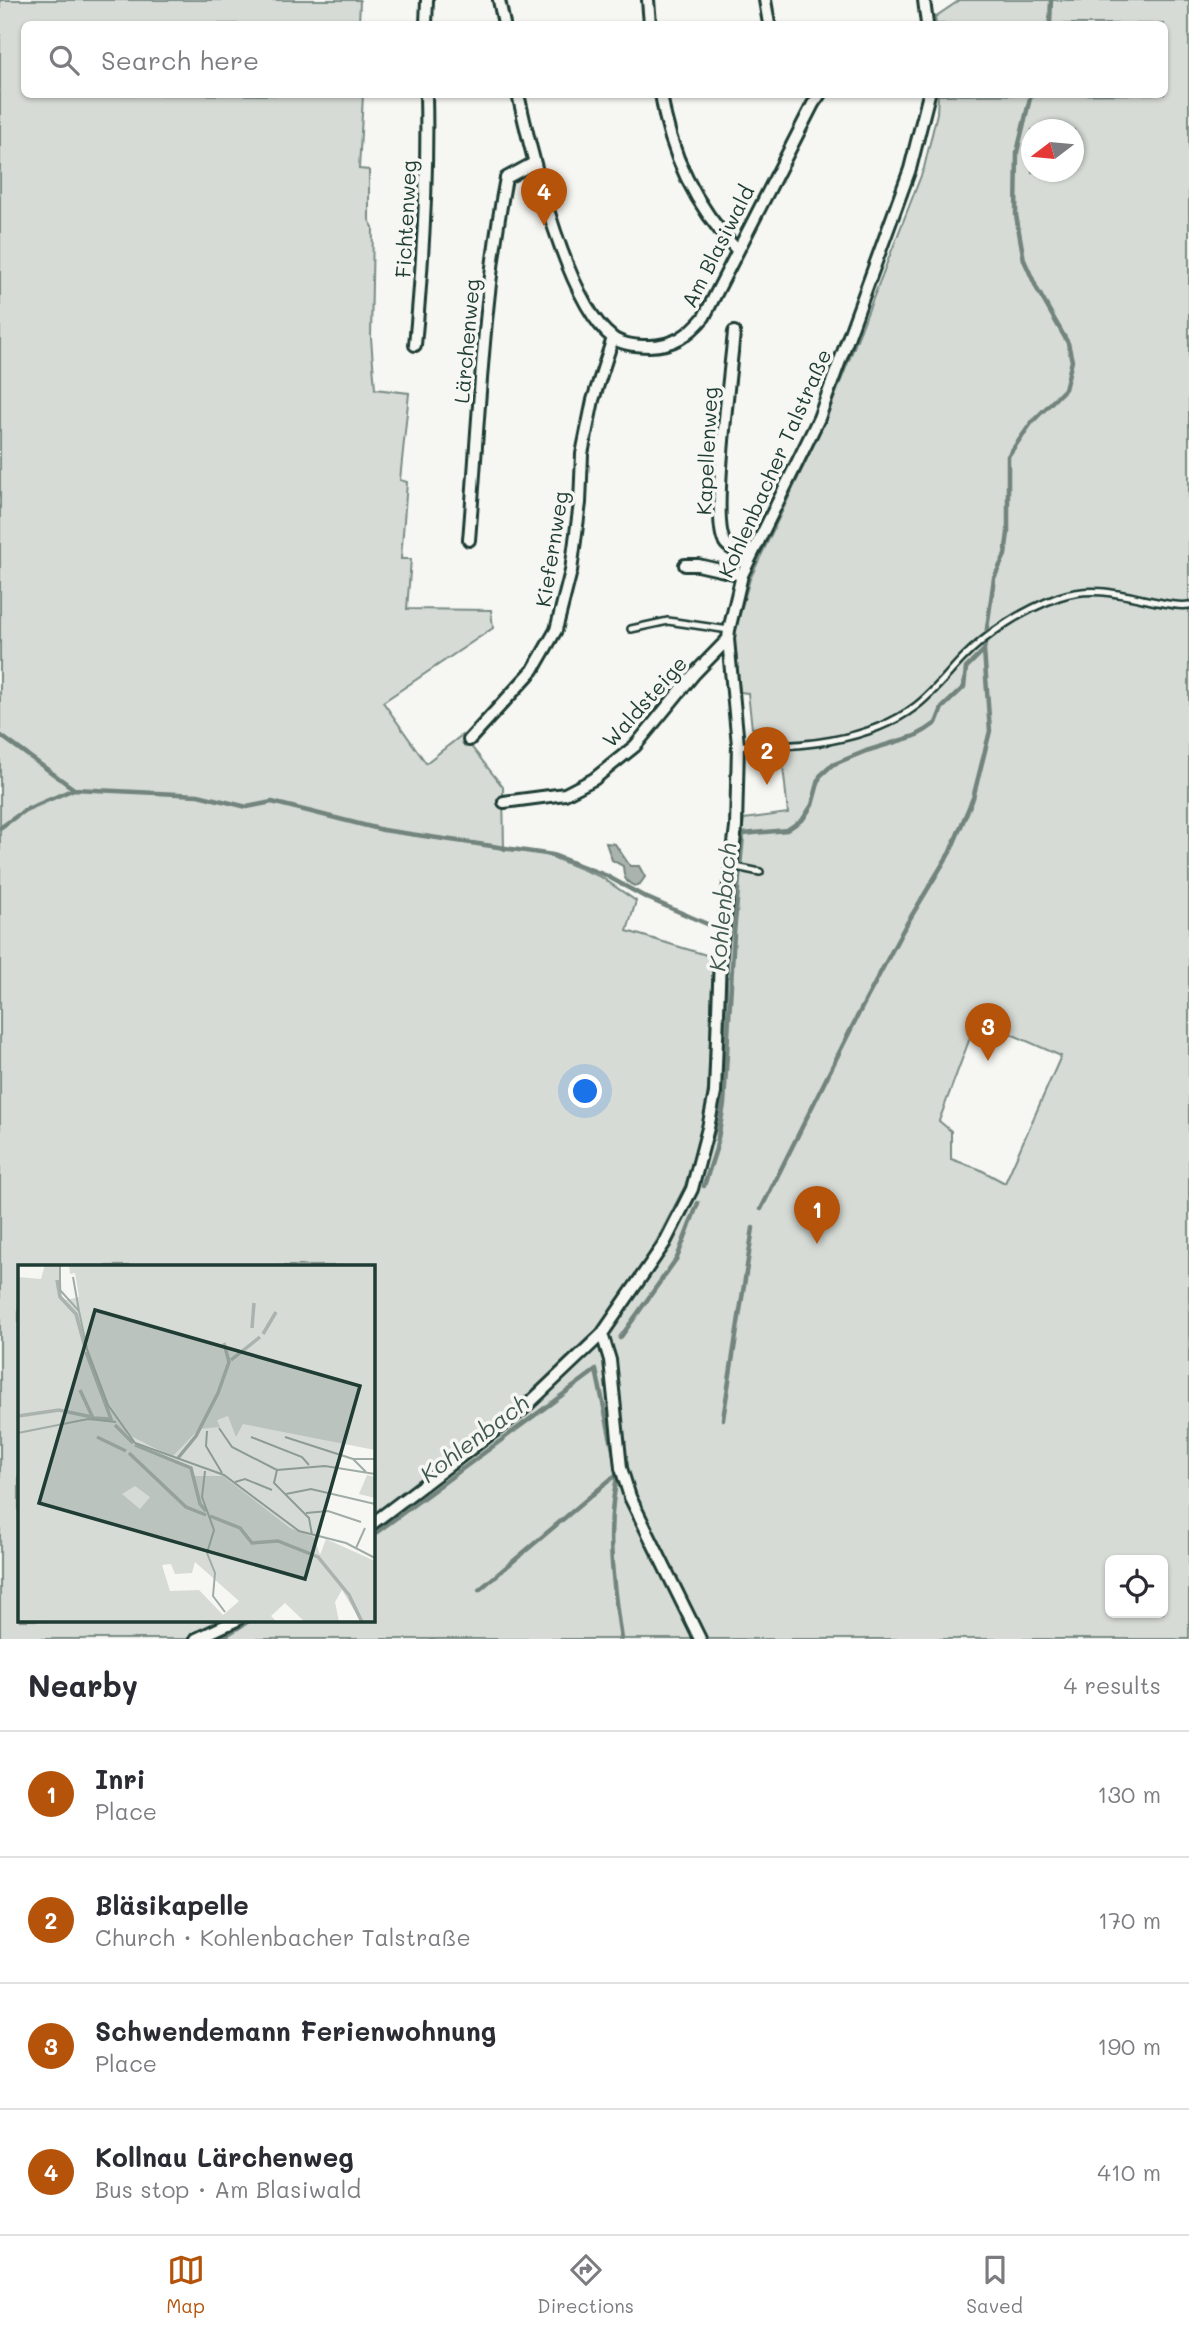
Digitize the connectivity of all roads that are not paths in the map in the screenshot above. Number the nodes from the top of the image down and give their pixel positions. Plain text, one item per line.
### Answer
1 (427, 0) edge
2 (499, 0) edge
3 (648, 0) edge
4 (765, 0) edge
5 (923, 0) edge
6 (426, 21) edge
7 (503, 21) edge
8 (650, 21) edge
9 (768, 21) edge
10 (926, 21) edge
11 (426, 98) edge
12 (519, 98) edge
13 (662, 98) edge
14 (928, 98) edge
15 (816, 99) edge
16 (534, 163) junction
17 (737, 250) junction
18 (734, 332) dead end
19 (613, 338) junction
20 (415, 345) dead end
21 (469, 540) dead end
22 (751, 556) junction
23 (685, 565) dead end
24 (742, 575) junction
25 (1189, 605) edge
26 (631, 629) dead end
27 (728, 634) junction
28 (469, 740) dead end
29 (738, 745) junction
30 (504, 802) dead end
31 (734, 867) junction
32 (760, 872) dead end
33 (602, 1334) junction
34 (374, 1522) edge
35 (233, 1622) edge
36 (196, 1639) edge
37 (700, 1639) edge

1 - 6 street
2 - 7 street
3 - 8 street
4 - 9 street
5 - 10 street
11 - 20 street, Fichtenweg
12 - 16 street
13 - 17 street
14 - 22 street, Kohlenbacher Talstraße
15 - 17 street, Am Blasiwald
16 - 19 street
16 - 21 street, Lärchenweg
17 - 19 street, Am Blasiwald
18 - 22 street, Kapellenweg
19 - 28 street, Kiefernweg
22 - 24 street, Kohlenbacher Talstraße
23 - 24 street
24 - 27 street, Kohlenbacher Talstraße
25 - 29 lane
26 - 27 lane, Waldsteige
27 - 29 street, Kohlenbacher Talstraße
27 - 30 street, Waldsteige
29 - 31 street, Kohlenbacher Talstraße
31 - 32 lane
31 - 33 street, Kohlenbacher Talstraße
33 - 34 street, Kohlenbacher Talstraße
33 - 37 street
35 - 36 street

